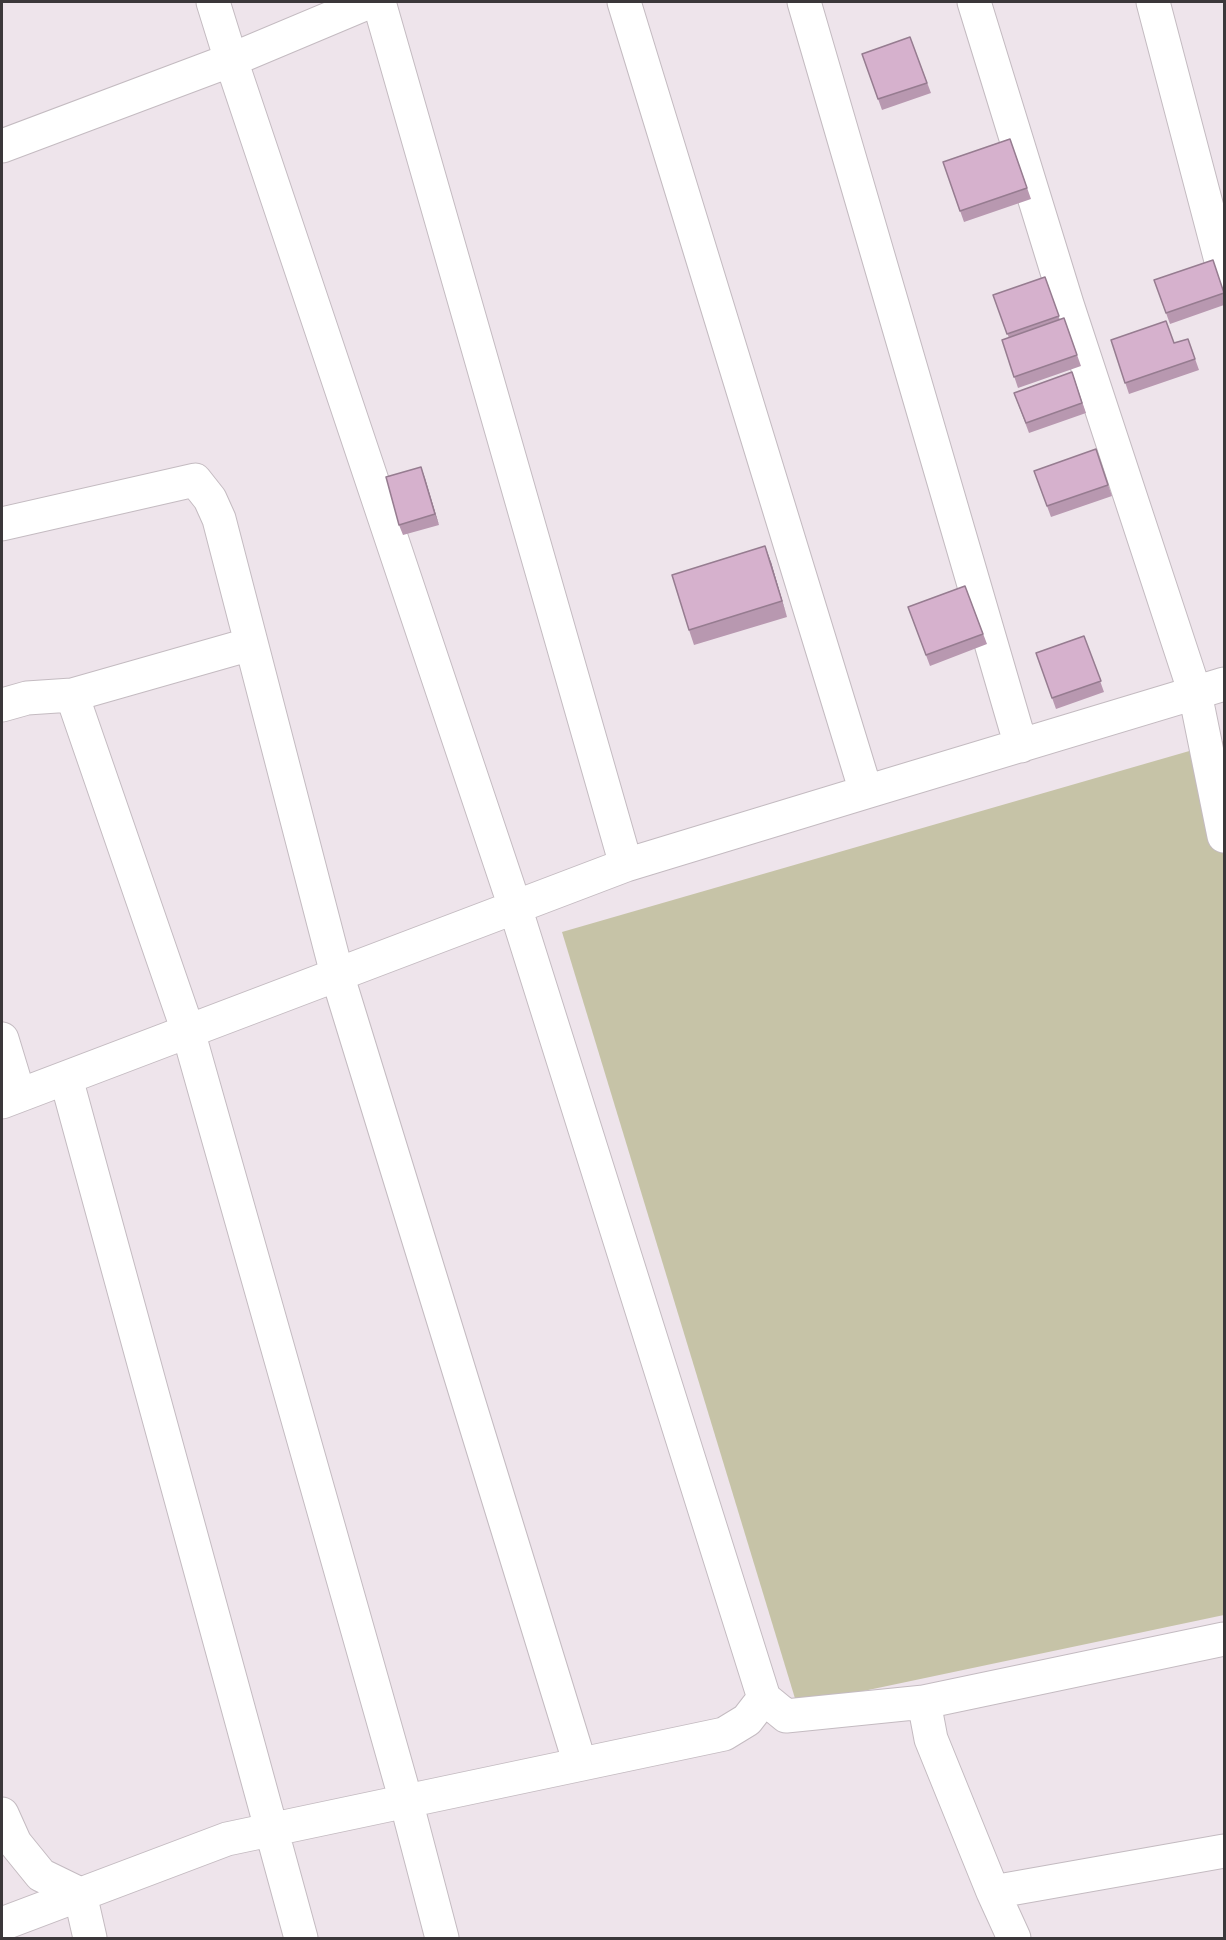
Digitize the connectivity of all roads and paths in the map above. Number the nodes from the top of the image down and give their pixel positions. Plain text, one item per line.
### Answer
1 (213, 2) edge
2 (369, 2) edge
3 (379, 2) edge
4 (624, 2) edge
5 (804, 2) edge
6 (974, 2) edge
7 (1152, 2) edge
8 (231, 60) junction
9 (2, 146) edge
10 (1224, 272) edge
11 (2, 524) edge
12 (251, 644) junction
13 (1210, 689) edge
14 (72, 695) junction
15 (2, 705) edge
16 (1021, 746) junction
17 (866, 792) junction
18 (1224, 836) edge
19 (626, 865) junction
20 (515, 907) junction
21 (337, 974) junction
22 (188, 1031) junction
23 (2, 1039) edge
24 (66, 1078) junction
25 (10, 1099) edge
26 (1224, 1639) edge
27 (764, 1698) junction
28 (924, 1702) junction
29 (580, 1764) junction
30 (406, 1801) junction
31 (2, 1814) edge
32 (272, 1830) junction
33 (1224, 1851) edge
34 (993, 1892) junction
35 (80, 1894) junction
36 (2, 1924) edge
37 (90, 1938) edge
38 (301, 1938) edge
39 (442, 1938) edge
40 (1014, 1938) edge

1 - 8 street
2 - 8 street
3 - 19 street
4 - 17 street
5 - 16 street
6 - 13 street
7 - 10 street
8 - 9 street
8 - 20 street
11 - 12 street
12 - 14 street
12 - 21 street
13 - 16 street
13 - 18 street
14 - 15 street
14 - 22 street
16 - 17 street
17 - 19 street
19 - 20 street
20 - 21 street
20 - 27 street
21 - 22 street
21 - 29 street
22 - 24 street
22 - 30 street
23 - 25 street
24 - 25 street
24 - 32 street
26 - 28 street
27 - 28 street
27 - 29 street
28 - 34 street
29 - 30 street
30 - 32 street
30 - 39 street
31 - 35 street
32 - 35 street
32 - 38 street
33 - 34 street
34 - 40 street
35 - 36 street
35 - 37 street

